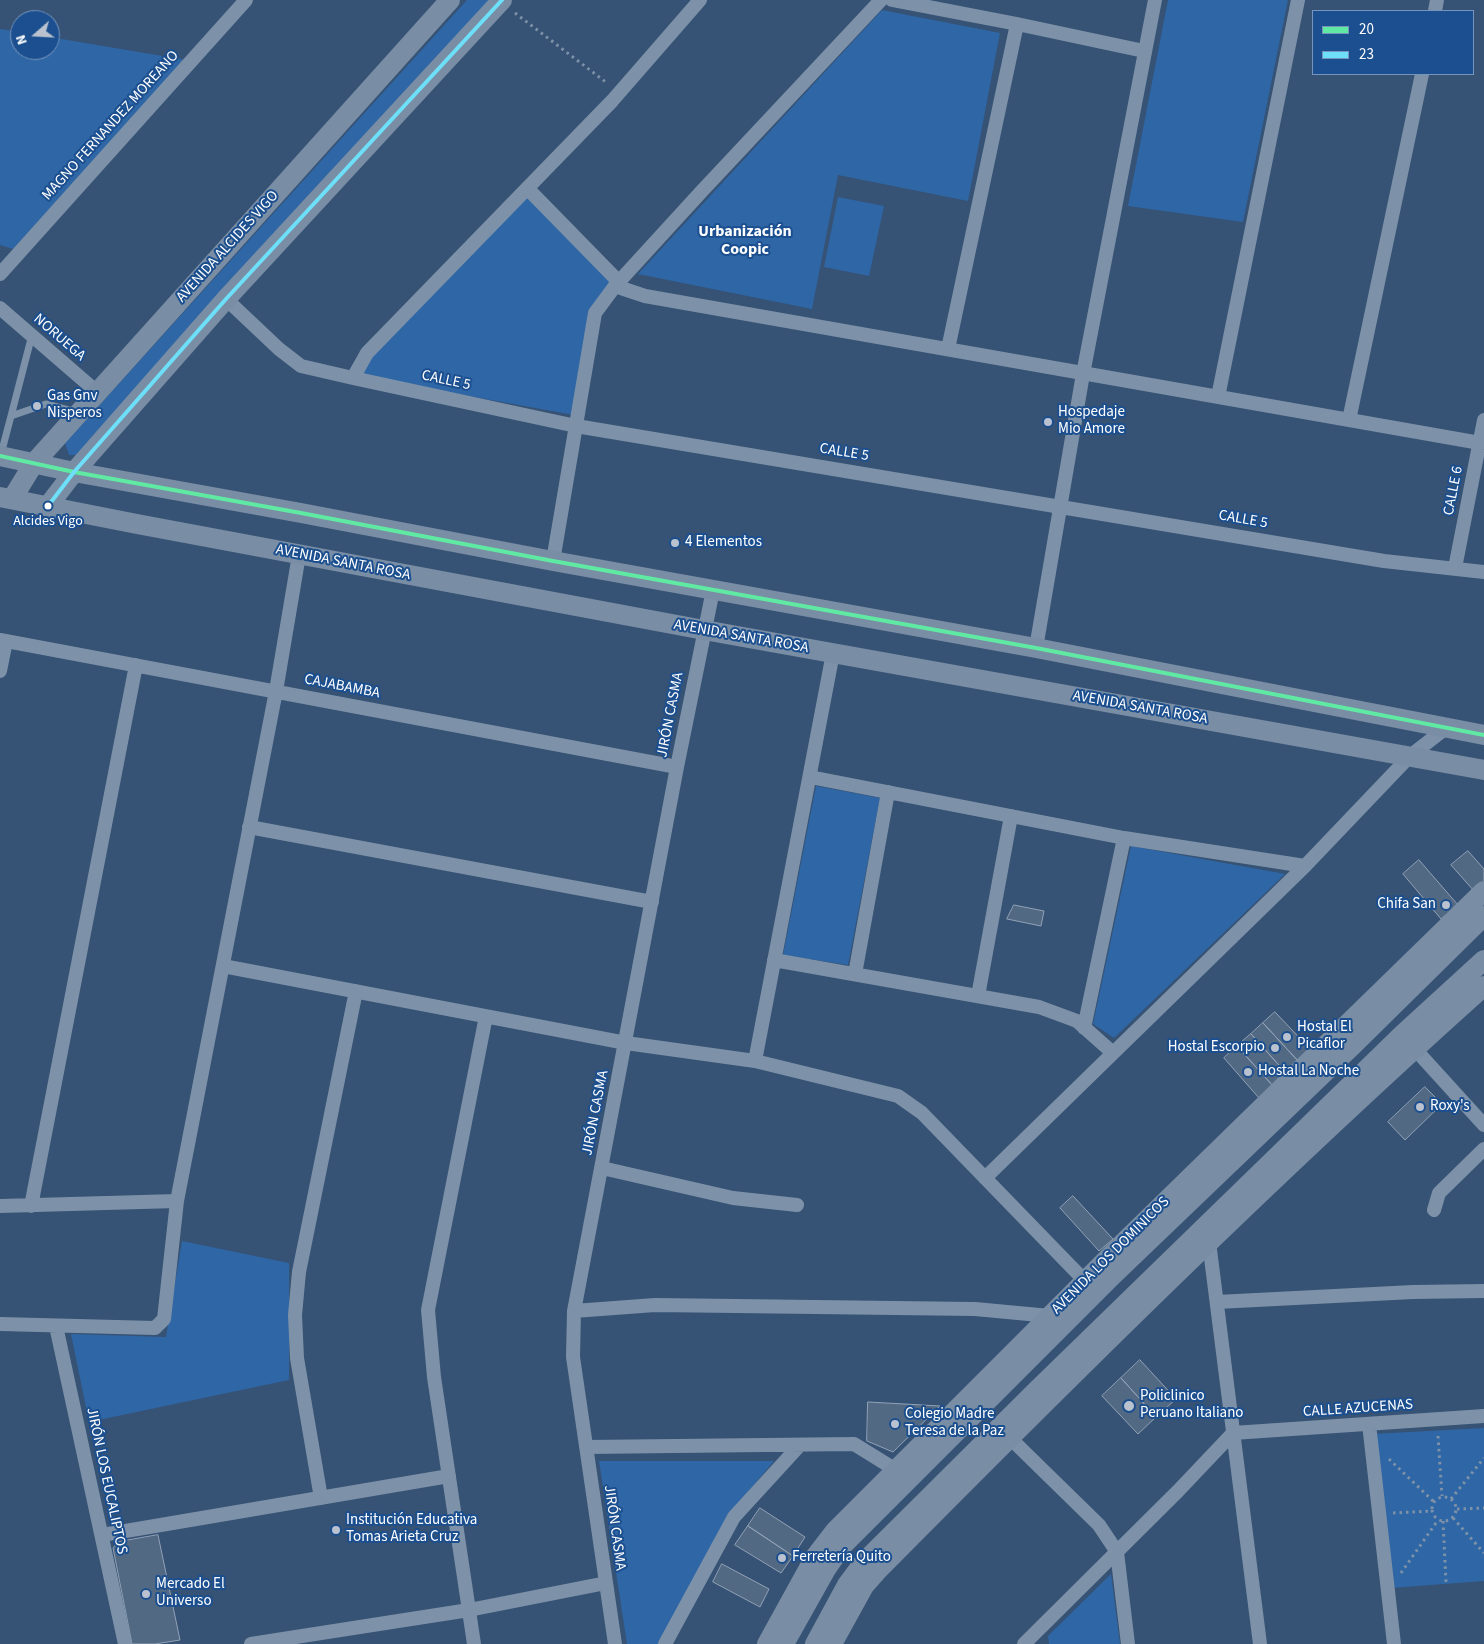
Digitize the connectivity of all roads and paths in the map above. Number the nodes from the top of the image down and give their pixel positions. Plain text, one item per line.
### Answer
1 (246, 0) edge
2 (450, 0) edge
3 (700, 0) edge
4 (881, 0) edge
5 (892, 0) edge
6 (1155, 0) edge
7 (1298, 0) edge
8 (501, 1) edge
9 (1016, 24) junction
10 (1144, 51) junction
11 (1422, 75) edge
12 (620, 93) junction
13 (528, 188) junction
14 (0, 274) edge
15 (618, 284) junction
16 (226, 299) junction
17 (0, 308) edge
18 (32, 335) junction
19 (948, 349) junction
20 (1083, 374) junction
21 (354, 378) junction
22 (97, 392) junction
23 (1218, 397) junction
24 (79, 413) junction
25 (11, 416) junction
26 (1349, 420) junction
27 (1484, 420) edge
28 (576, 426) junction
29 (1482, 442) edge
30 (0, 456) edge
31 (34, 463) junction
32 (74, 472) junction
33 (6, 498) edge
34 (1060, 505) junction
35 (48, 506) junction
36 (299, 555) junction
37 (553, 561) junction
38 (1455, 568) junction
39 (1484, 572) edge
40 (713, 590) junction
41 (704, 630) junction
42 (3, 640) edge
43 (1036, 648) junction
44 (833, 653) junction
45 (136, 665) junction
46 (0, 671) edge
47 (276, 691) junction
48 (1446, 728) junction
49 (1484, 735) edge
50 (1410, 756) junction
51 (677, 767) junction
52 (1484, 770) edge
53 (810, 777) junction
54 (888, 792) junction
55 (1011, 816) junction
56 (249, 827) junction
57 (1124, 838) junction
58 (1305, 866) junction
59 (1484, 891) edge
60 (652, 902) junction
61 (1484, 916) edge
62 (774, 960) junction
63 (1484, 960) edge
64 (222, 966) junction
65 (854, 974) junction
66 (1484, 986) edge
67 (356, 991) junction
68 (978, 996) junction
69 (486, 1016) junction
70 (1084, 1028) junction
71 (626, 1043) junction
72 (1414, 1048) junction
73 (1113, 1053) junction
74 (755, 1061) junction
75 (1484, 1124) edge
76 (1484, 1149) edge
77 (602, 1168) junction
78 (985, 1178) junction
79 (177, 1202) junction
80 (797, 1205) dead end
81 (0, 1206) edge
82 (31, 1206) junction
83 (1434, 1210) dead end
84 (1124, 1241) junction
85 (1209, 1242) junction
86 (1111, 1277) junction
87 (1085, 1281) junction
88 (1484, 1291) edge
89 (1217, 1302) junction
90 (574, 1311) junction
91 (1050, 1316) junction
92 (0, 1324) edge
93 (56, 1326) junction
94 (1073, 1376) junction
95 (1038, 1389) junction
96 (1484, 1416) edge
97 (1370, 1424) junction
98 (1233, 1433) junction
99 (1438, 1436) dead end
100 (1010, 1438) junction
101 (799, 1446) junction
102 (586, 1447) junction
103 (1387, 1458) dead end
104 (1484, 1458) edge
105 (896, 1470) junction
106 (449, 1476) junction
107 (1442, 1496) junction
108 (321, 1498) junction
109 (1451, 1499) junction
110 (1434, 1502) junction
111 (1484, 1508) edge
112 (1456, 1509) junction
113 (1432, 1511) junction
114 (1392, 1513) dead end
115 (1453, 1518) junction
116 (1438, 1520) junction
117 (1443, 1521) junction
118 (102, 1535) junction
119 (1117, 1552) junction
120 (1484, 1553) edge
121 (1397, 1578) dead end
122 (1446, 1582) dead end
123 (606, 1584) junction
124 (787, 1608) junction
125 (469, 1610) junction
126 (125, 1644) edge
127 (251, 1644) edge
128 (474, 1644) edge
129 (615, 1644) edge
130 (665, 1644) edge
131 (767, 1644) edge
132 (784, 1644) edge
133 (814, 1644) edge
134 (832, 1644) edge
135 (1024, 1644) edge
136 (1128, 1644) edge
137 (1260, 1644) edge
138 (1394, 1644) edge

1 - 14 street, MAGNO FERNANDEZ MOREANO
2 - 22 main road, AVENIDA ALCIDES VIGO
3 - 12 street
4 - 15 street
5 - 9 street
6 - 10 street
7 - 23 street
8 - 12 path
8 - 16 main road
9 - 10 street
9 - 19 street
10 - 20 street
11 - 26 street
12 - 13 street
13 - 15 street
13 - 21 street
15 - 19 street
15 - 28 street
16 - 21 street, CALLE 5
16 - 32 main road
17 - 18 street, NORUEGA
18 - 22 street, NORUEGA
18 - 25 lane
19 - 20 street
20 - 23 street
20 - 34 street
21 - 28 street, CALLE 5
22 - 24 main road, AVENIDA ALCIDES VIGO
23 - 26 street
24 - 25 lane
24 - 31 main road, AVENIDA ALCIDES VIGO
25 - 30 lane
26 - 29 street
27 - 29 street, CALLE 6
28 - 34 street, CALLE 5
28 - 37 street
29 - 38 street, CALLE 6
30 - 31 main road
31 - 32 main road
31 - 33 main road, AVENIDA ALCIDES VIGO
32 - 35 main road
32 - 37 main road
33 - 35 main road, AVENIDA SANTA ROSA
34 - 38 street, CALLE 5
34 - 43 street
35 - 36 main road, AVENIDA SANTA ROSA
36 - 41 main road, AVENIDA SANTA ROSA
36 - 47 street
37 - 40 main road
38 - 39 street, CALLE 5
40 - 41 street, JIRÓN CASMA
40 - 43 main road
41 - 44 main road, AVENIDA SANTA ROSA
41 - 51 street, JIRÓN CASMA
42 - 45 street, CAJABAMBA
42 - 46 street
43 - 48 main road
44 - 50 main road, AVENIDA SANTA ROSA
44 - 53 street
45 - 47 street, CAJABAMBA
45 - 82 street
47 - 51 street, CAJABAMBA
47 - 56 street
48 - 49 main road
48 - 50 street
50 - 52 main road, AVENIDA SANTA ROSA
50 - 58 street
51 - 60 street, JIRÓN CASMA
53 - 54 street
53 - 62 street
54 - 55 street
54 - 65 street
55 - 57 street
55 - 68 street
56 - 60 street
56 - 64 street
57 - 58 street
57 - 70 street
58 - 73 street
59 - 84 main road, AVENIDA LOS DOMINICOS
60 - 71 street, JIRÓN CASMA
61 - 86 main road, AVENIDA LOS DOMINICOS
62 - 65 street
62 - 74 street
63 - 95 main road
64 - 67 street
64 - 79 street
65 - 68 street
66 - 72 main road
67 - 69 street
67 - 108 street
68 - 70 street
69 - 71 street
69 - 106 street
70 - 73 street
71 - 74 street
71 - 77 street, JIRÓN CASMA
72 - 75 street
72 - 85 main road
73 - 78 street
74 - 78 street
76 - 83 street
77 - 80 street
77 - 90 street, JIRÓN CASMA
78 - 87 street
79 - 82 street
79 - 93 street
81 - 82 street
84 - 86 main road
84 - 87 main road, AVENIDA LOS DOMINICOS
85 - 89 street
85 - 94 main road
86 - 132 main road, AVENIDA LOS DOMINICOS
87 - 91 main road, AVENIDA LOS DOMINICOS
88 - 89 street
89 - 98 street
90 - 91 street
90 - 102 street, JIRÓN CASMA
91 - 105 main road, AVENIDA LOS DOMINICOS
92 - 93 street
93 - 118 street, JIRÓN LOS EUCALIPTOS
94 - 95 main road
94 - 100 main road
95 - 133 main road
96 - 97 street, CALLE AZUCENAS
97 - 98 street, CALLE AZUCENAS
97 - 138 street
98 - 119 street
98 - 137 street
99 - 107 path
100 - 119 street
100 - 134 main road
101 - 102 street
101 - 105 street
101 - 130 street
102 - 123 street, JIRÓN CASMA
103 - 110 path
104 - 109 path
105 - 124 main road, AVENIDA LOS DOMINICOS
106 - 108 street
106 - 125 street
107 - 109 path
107 - 110 path
108 - 118 street
109 - 112 path
110 - 113 path
111 - 112 path
112 - 115 path
113 - 114 path
113 - 116 path
115 - 117 path
115 - 120 path
116 - 117 path
116 - 121 path
117 - 122 path
118 - 126 street, JIRÓN LOS EUCALIPTOS
119 - 135 street
119 - 136 street
123 - 125 street
123 - 129 street, JIRÓN CASMA
124 - 131 main road, AVENIDA LOS DOMINICOS
124 - 132 main road
125 - 127 street
125 - 128 street

